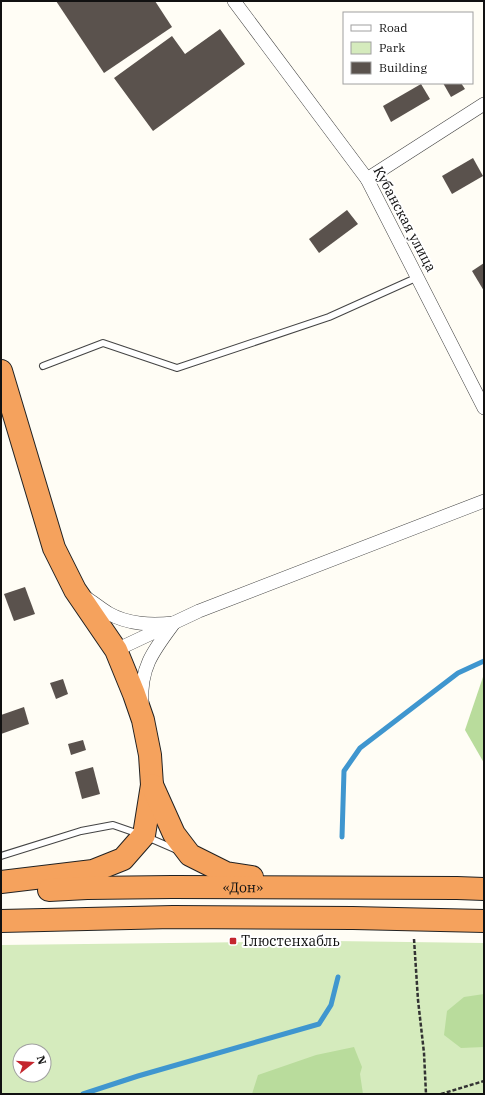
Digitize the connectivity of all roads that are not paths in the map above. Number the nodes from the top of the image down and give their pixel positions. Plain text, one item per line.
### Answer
1 (234, 1) edge
2 (484, 104) edge
3 (367, 179) junction
4 (418, 277) junction
5 (43, 366) dead end
6 (1, 371) edge
7 (484, 408) edge
8 (484, 501) edge
9 (75, 590) junction
10 (174, 623) junction
11 (116, 650) junction
12 (143, 720) junction
13 (152, 785) junction
14 (144, 835) junction
15 (1, 856) edge
16 (217, 868) junction
17 (1, 882) edge
18 (318, 887) junction
19 (484, 889) edge
20 (1, 892) edge
21 (1, 921) edge
22 (484, 922) edge

1 - 3 street, Кубанская улица
2 - 3 street
3 - 4 street, Кубанская улица
4 - 5 lane
4 - 7 street, Кубанская улица
6 - 9 highway
8 - 10 street
9 - 10 street
9 - 11 highway
10 - 11 street
10 - 12 street
11 - 12 highway
12 - 13 highway
13 - 14 highway
13 - 16 highway
14 - 15 lane
14 - 16 lane
14 - 17 highway
16 - 18 highway
18 - 19 highway, «Дон»
18 - 20 highway, «Дон»
21 - 22 highway

